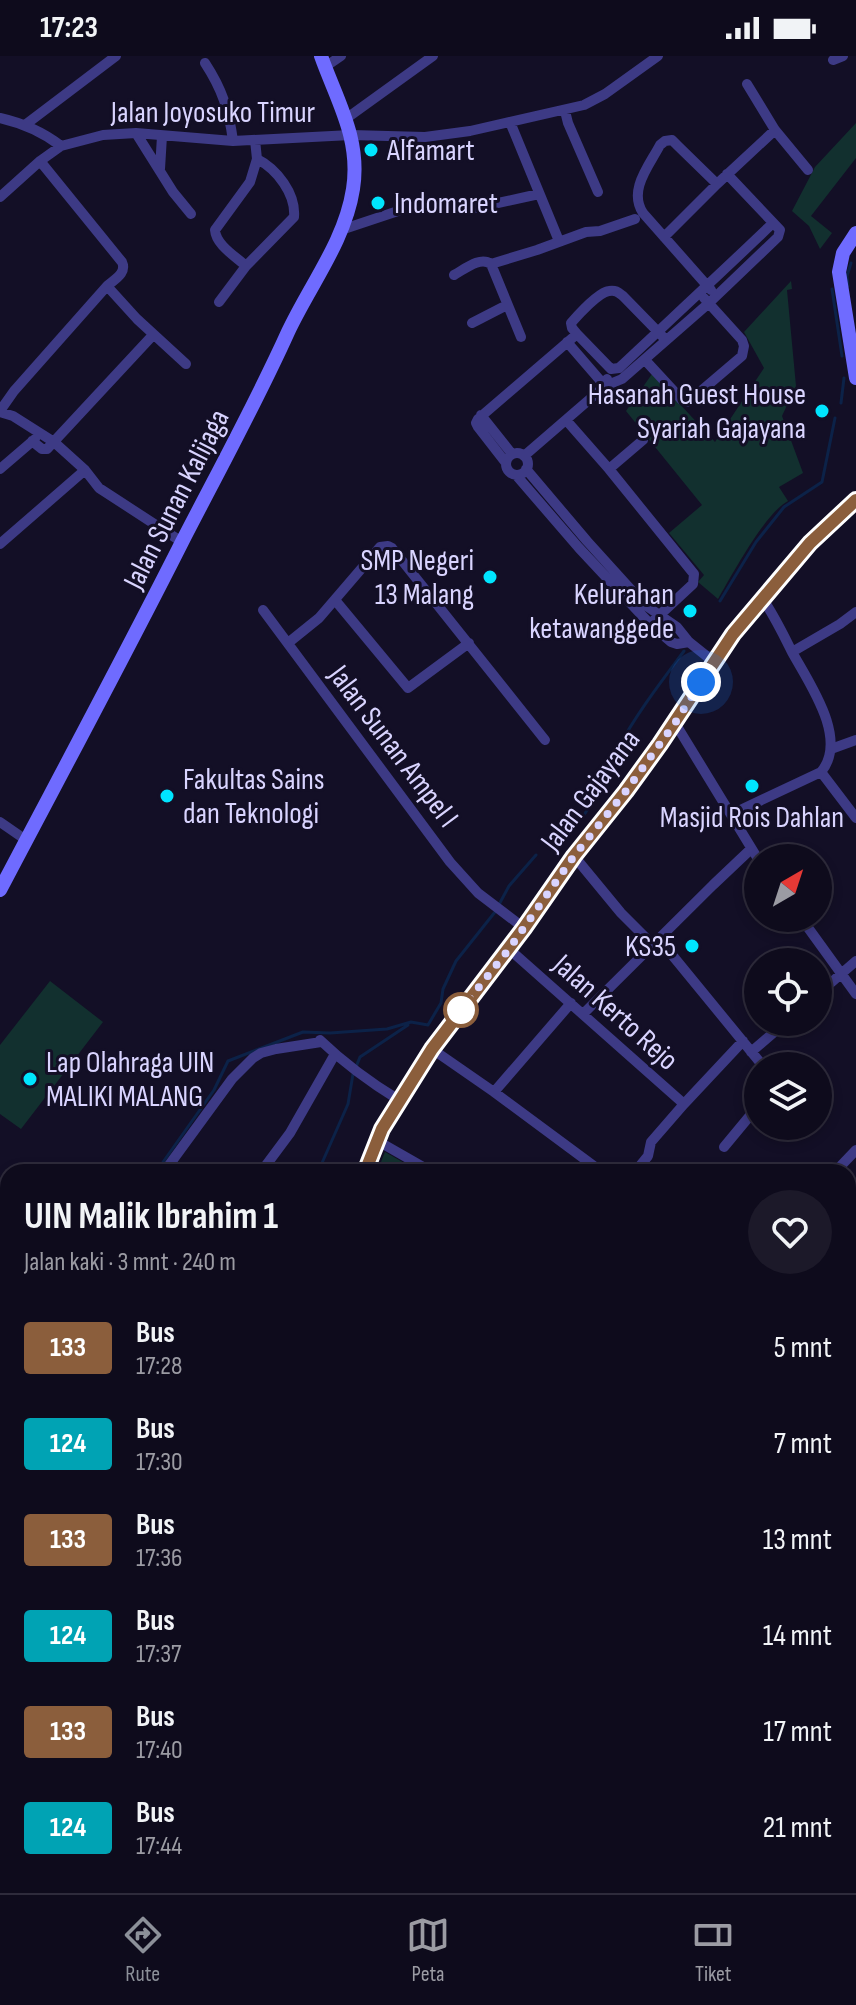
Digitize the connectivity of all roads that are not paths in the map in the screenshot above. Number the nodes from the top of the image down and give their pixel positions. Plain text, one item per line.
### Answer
1 (116, 56) edge
2 (341, 56) edge
3 (433, 56) edge
4 (658, 56) edge
5 (323, 62) edge
6 (205, 63) dead end
7 (747, 84) dead end
8 (565, 111) junction
9 (0, 118) edge
10 (347, 118) junction
11 (510, 122) junction
12 (25, 125) junction
13 (775, 130) junction
14 (136, 133) junction
15 (351, 135) junction
16 (162, 136) junction
17 (255, 140) junction
18 (233, 141) junction
19 (61, 146) junction
20 (257, 159) junction
21 (40, 161) junction
22 (160, 169) junction
23 (808, 170) dead end
24 (727, 174) junction
25 (717, 184) junction
26 (598, 192) dead end
27 (539, 194) junction
28 (0, 197) edge
29 (410, 207) dead end
30 (475, 208) dead end
31 (191, 214) dead end
32 (635, 219) dead end
33 (773, 223) junction
34 (341, 230) junction
35 (856, 233) edge
36 (664, 237) junction
37 (559, 241) junction
38 (491, 264) junction
39 (246, 266) junction
40 (454, 275) dead end
41 (107, 286) junction
42 (704, 290) junction
43 (713, 299) junction
44 (219, 302) dead end
45 (507, 305) junction
46 (472, 323) dead end
47 (656, 331) junction
48 (577, 334) junction
49 (153, 335) junction
50 (521, 337) dead end
51 (666, 340) junction
52 (647, 341) junction
53 (567, 342) junction
54 (656, 350) junction
55 (645, 360) junction
56 (186, 364) dead end
57 (611, 369) junction
58 (856, 378) edge
59 (605, 386) junction
60 (0, 412) edge
61 (566, 420) junction
62 (41, 433) junction
63 (643, 440) dead end
64 (32, 441) junction
65 (54, 442) junction
66 (524, 456) junction
67 (509, 459) junction
68 (0, 469) edge
69 (609, 469) junction
70 (85, 470) junction
71 (521, 472) junction
72 (856, 500) edge
73 (182, 542) junction
74 (0, 544) edge
75 (583, 545) junction
76 (762, 598) junction
77 (335, 600) junction
78 (263, 610) dead end
79 (856, 612) edge
80 (660, 615) junction
81 (650, 624) junction
82 (689, 642) junction
83 (288, 643) junction
84 (469, 643) junction
85 (792, 652) junction
86 (714, 662) junction
87 (675, 723) junction
88 (545, 740) dead end
89 (856, 740) edge
90 (831, 749) junction
91 (821, 772) junction
92 (732, 814) junction
93 (856, 818) edge
94 (0, 822) edge
95 (26, 840) junction
96 (749, 844) edge
97 (574, 856) junction
98 (744, 864) edge
99 (0, 890) edge
100 (524, 928) junction
101 (811, 932) edge
102 (656, 942) junction
103 (509, 949) junction
104 (856, 961) edge
105 (842, 973) junction
106 (832, 982) edge
107 (856, 994) edge
108 (571, 1003) junction
109 (583, 1014) junction
110 (770, 1036) edge
111 (743, 1041) junction
112 (432, 1049) junction
113 (751, 1052) joint
114 (339, 1058) junction
115 (494, 1092) junction
116 (399, 1100) junction
117 (681, 1108) junction
118 (744, 1123) edge
119 (376, 1140) junction
120 (724, 1147) dead end
121 (170, 1164) edge
122 (267, 1164) edge
123 (368, 1164) edge
124 (418, 1164) edge
125 (591, 1164) edge
126 (642, 1164) edge

1 - 12 street
2 - 5 street
3 - 10 street
4 - 8 street, Jalan Joyosuko Timur
5 - 10 main road, Jalan Sunan Kalijaga
6 - 18 street
7 - 13 street
8 - 11 street, Jalan Joyosuko Timur
8 - 26 street
9 - 12 street
10 - 15 main road, Jalan Sunan Kalijaga
11 - 15 street, Jalan Joyosuko Timur
11 - 27 street
12 - 19 street
13 - 23 street
13 - 24 street
14 - 16 street, Jalan Joyosuko Timur
14 - 19 street, Jalan Joyosuko Timur
14 - 22 street
15 - 17 street, Jalan Joyosuko Timur
15 - 34 main road, Jalan Sunan Kalijaga
16 - 18 street, Jalan Joyosuko Timur
16 - 22 street
17 - 18 street, Jalan Joyosuko Timur
17 - 20 street
19 - 21 street, Jalan Joyosuko Timur
20 - 39 street
20 - 39 street
21 - 28 street, Jalan Joyosuko Timur
21 - 41 street
22 - 31 street
24 - 25 street
24 - 33 street
25 - 36 street
25 - 36 street
27 - 30 street
27 - 37 street
29 - 34 street
32 - 37 street
33 - 42 street
33 - 43 street
34 - 73 main road, Jalan Sunan Kalijaga
35 - 58 main road
36 - 42 street
37 - 38 street
38 - 40 street
38 - 45 street
39 - 44 street
41 - 49 street
41 - 60 street
42 - 43 street
42 - 47 street
43 - 51 street
43 - 55 street
45 - 46 street
45 - 50 street
47 - 48 street
47 - 51 street
47 - 52 street
48 - 53 street
48 - 57 street
49 - 56 street
49 - 65 street
51 - 54 street
52 - 54 street
52 - 57 street
53 - 59 street
53 - 67 street
54 - 55 street
55 - 59 street
57 - 59 street
59 - 61 street
60 - 62 street
61 - 66 street
61 - 69 street
62 - 64 street
62 - 65 street
63 - 69 street
64 - 65 street
64 - 68 street
65 - 70 street
66 - 67 street
66 - 71 street
67 - 71 street
69 - 80 street
70 - 73 street
70 - 74 street
71 - 75 street
72 - 76 main road, Jalan Gajayana
73 - 95 main road, Jalan Sunan Kalijaga
75 - 80 street
75 - 81 street
76 - 85 street
76 - 86 main road, Jalan Gajayana
77 - 83 street
77 - 84 street
77 - 84 street
78 - 83 street, Jalan Sunan Ampel I
79 - 85 street
80 - 81 street
80 - 82 street
81 - 82 street
82 - 86 street
83 - 100 street, Jalan Sunan Ampel I
84 - 88 street
85 - 90 street
86 - 87 main road, Jalan Gajayana
87 - 92 street
87 - 97 main road, Jalan Gajayana
89 - 90 street
90 - 91 street
91 - 92 street
91 - 93 street
92 - 96 street
94 - 95 street
95 - 99 main road, Jalan Sunan Kalijaga
97 - 100 main road, Jalan Gajayana
97 - 102 street
98 - 102 street
100 - 103 main road, Jalan Gajayana
101 - 105 street
102 - 109 street
102 - 111 street
103 - 108 street, Jalan Kerto Rejo
103 - 112 main road, Jalan Gajayana
104 - 105 street
105 - 106 street
105 - 107 street
108 - 109 street, Jalan Kerto Rejo
108 - 115 street
109 - 117 street, Jalan Kerto Rejo
110 - 113 street
111 - 113 street
111 - 117 street
112 - 115 street
112 - 116 main road, Jalan Gajayana
114 - 116 street
114 - 121 street
114 - 122 street
115 - 125 street
116 - 119 main road, Jalan Gajayana
117 - 126 street
118 - 120 street
119 - 123 main road, Jalan Gajayana
119 - 124 street

